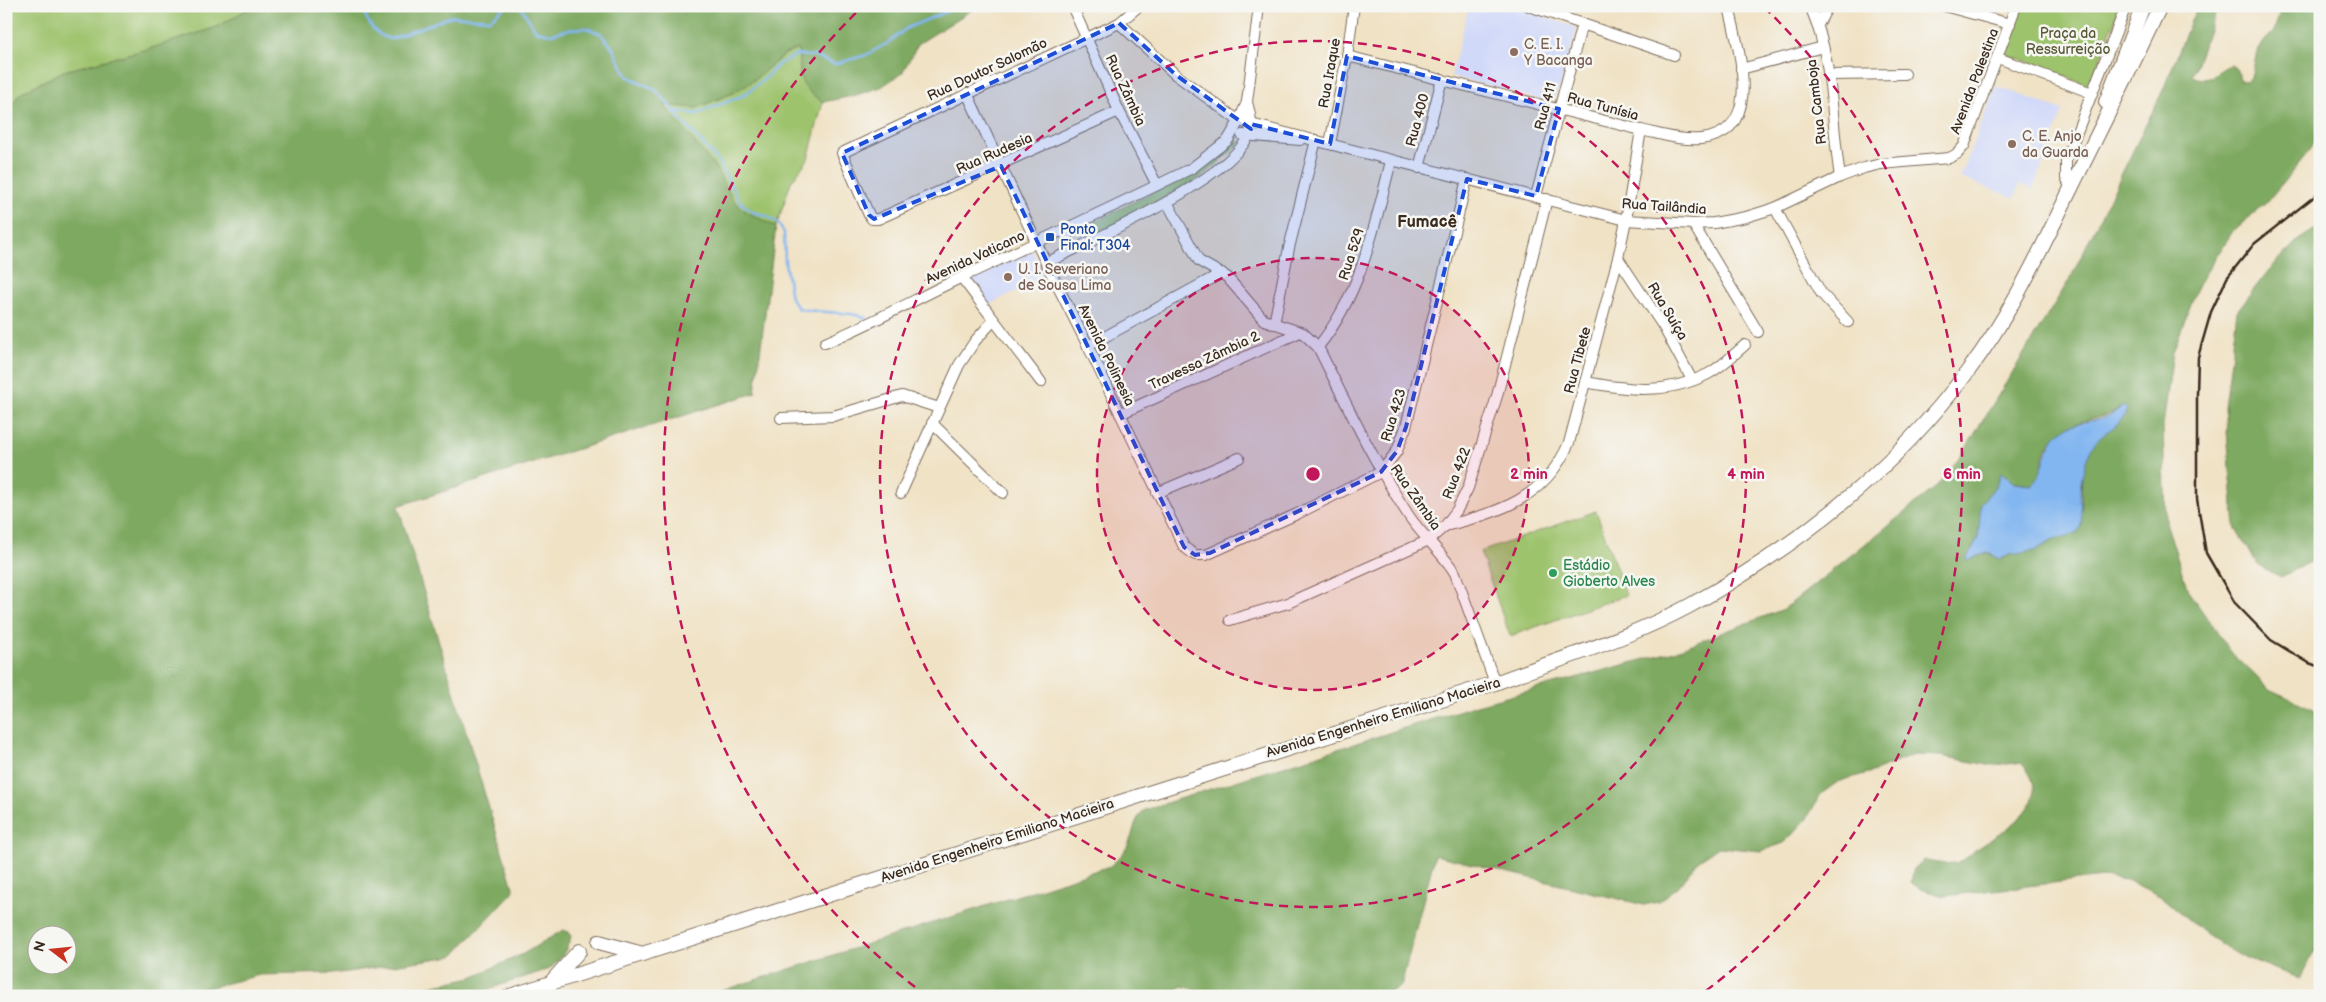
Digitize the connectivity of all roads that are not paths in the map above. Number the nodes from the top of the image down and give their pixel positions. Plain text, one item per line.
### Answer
1 (1072, 6) edge
2 (1139, 6) edge
3 (1260, 6) edge
4 (1354, 6) edge
5 (1528, 6) edge
6 (1729, 6) edge
7 (1810, 6) edge
8 (1828, 6) edge
9 (1944, 6) edge
10 (2016, 6) edge
11 (2126, 6) edge
12 (2143, 6) edge
13 (2160, 6) edge
14 (1119, 23) junction
15 (1582, 24) junction
16 (2010, 24) junction
17 (1818, 25) junction
18 (1088, 38) junction
19 (1823, 48) junction
20 (1674, 55) dead end
21 (1347, 56) junction
22 (1998, 58) junction
23 (1742, 69) junction
24 (1905, 74) dead end
25 (1829, 75) junction
26 (1442, 79) junction
27 (967, 93) junction
28 (2092, 93) junction
29 (1247, 102) junction
30 (1558, 109) junction
31 (1119, 111) junction
32 (1239, 121) junction
33 (1252, 124) junction
34 (1641, 130) junction
35 (1234, 132) junction
36 (1248, 137) junction
37 (1316, 140) junction
38 (1330, 144) junction
39 (1949, 158) joint
40 (1391, 161) junction
41 (1001, 166) junction
42 (1419, 168) junction
43 (1840, 177) junction
44 (1467, 179) junction
45 (2074, 183) junction
46 (1157, 186) junction
47 (1536, 196) junction
48 (1547, 198) junction
49 (1167, 202) junction
50 (1775, 208) junction
51 (878, 219) joint
52 (1626, 220) junction
53 (1693, 224) junction
54 (1064, 231) junction
55 (1037, 244) junction
56 (1072, 250) junction
57 (1618, 258) junction
58 (1046, 263) junction
59 (1222, 273) junction
60 (962, 278) junction
61 (993, 321) junction
62 (1848, 322) dead end
63 (1274, 324) junction
64 (1300, 332) junction
65 (1758, 332) dead end
66 (825, 343) dead end
67 (1745, 345) dead end
68 (1088, 346) junction
69 (1318, 347) junction
70 (1692, 380) junction
71 (1041, 382) dead end
72 (1586, 382) junction
73 (939, 408) junction
74 (1120, 414) junction
75 (781, 418) dead end
76 (932, 423) junction
77 (1239, 458) dead end
78 (1381, 472) junction
79 (901, 493) dead end
80 (1003, 493) dead end
81 (1157, 493) junction
82 (1445, 526) junction
83 (1429, 540) junction
84 (1184, 547) joint
85 (1230, 620) dead end
86 (1495, 683) junction
87 (599, 942) dead end
88 (579, 950) dead end
89 (642, 954) junction
90 (550, 983) junction
91 (510, 996) edge

1 - 18 street, Rua Zâmbia
2 - 14 street, Rua Doutor Salomão
3 - 29 street, Avenida Vaticano
4 - 21 street, Rua Iraque
5 - 15 street
6 - 23 street, Rua Tunísia
7 - 17 street, Rua Camboja
8 - 17 street
9 - 16 street
10 - 16 street, Avenida Palestina
11 - 28 street
12 - 45 highway
13 - 45 highway
14 - 18 street, Rua Doutor Salomão
14 - 32 street
15 - 20 street
15 - 30 street, Rua 411
16 - 22 street, Avenida Palestina
17 - 19 street, Rua Camboja
18 - 27 street, Rua Doutor Salomão
18 - 31 street, Rua Zâmbia
19 - 23 street
19 - 25 street, Rua Camboja
21 - 26 street, Rua Tunísia
21 - 38 street, Rua Iraque
22 - 28 street
22 - 39 street, Avenida Palestina
23 - 34 street, Rua Tunísia
24 - 25 street
25 - 43 street, Rua Camboja
26 - 30 street, Rua Tunísia
26 - 42 street, Rua 400
27 - 41 street, Avenida Polinesia
27 - 51 street, Rua Doutor Salomão
28 - 45 street
29 - 32 street, Avenida Vaticano
29 - 33 street, Avenida Vaticano
30 - 34 street, Rua Tunísia
30 - 47 street, Rua 411
31 - 41 street, Rua Rudesia
31 - 46 street, Rua Zâmbia
32 - 33 street, Rua Tailândia
32 - 35 street, Avenida Vaticano
33 - 36 street, Avenida Vaticano
33 - 37 street, Rua Tailândia
34 - 52 street, Rua Tibete
35 - 36 street, Rua Tailândia
35 - 46 street, Avenida Vaticano
36 - 37 street, Rua Tailândia
36 - 49 street, Avenida Vaticano
37 - 38 street, Rua Tailândia
37 - 63 street
38 - 40 street, Rua Tailândia
39 - 43 street, Rua Tailândia
40 - 42 street, Rua Tailândia
40 - 69 street, Rua 529
41 - 51 street, Rua Rudesia
41 - 55 street, Avenida Polinesia
42 - 44 street, Rua Tailândia
43 - 50 street, Rua Tailândia
44 - 47 street, Rua Tailândia
44 - 78 street, Rua 423
45 - 86 highway, Avenida Engenheiro Emiliano Macieira
46 - 54 street, Avenida Vaticano
47 - 48 street, Rua Tailândia
48 - 52 street, Rua Tailândia
48 - 82 street, Rua 422
49 - 56 street, Avenida Vaticano
49 - 59 street, Rua Zâmbia
50 - 53 street, Rua Tailândia
50 - 62 street
52 - 53 street, Rua Tailândia
52 - 57 street, Rua Tibete
53 - 65 street
54 - 55 street, Avenida Vaticano
54 - 56 street
55 - 58 street, Avenida Polinesia
55 - 60 street, Avenida Vaticano
56 - 58 street, Avenida Vaticano
57 - 70 street, Rua Suíça
57 - 72 street, Rua Tibete
58 - 68 street, Avenida Polinesia
59 - 63 street, Rua Zâmbia
59 - 68 street
60 - 61 street
60 - 66 street, Avenida Vaticano
61 - 71 street
61 - 73 street
63 - 64 street, Rua Zâmbia
64 - 69 street, Rua Zâmbia
64 - 74 street, Travessa Zâmbia 2
67 - 70 street
68 - 74 street, Avenida Polinesia
69 - 78 street, Rua Zâmbia
70 - 72 street
72 - 82 street, Rua Tibete
73 - 75 street
73 - 76 street
74 - 81 street, Avenida Polinesia
76 - 79 street
76 - 80 street
77 - 81 street
78 - 83 street, Rua Zâmbia
78 - 84 street, Rua 423
81 - 84 street, Avenida Polinesia
82 - 83 street, Rua 422
83 - 85 street, Rua 422
83 - 86 street, Rua Zâmbia
86 - 89 highway, Avenida Engenheiro Emiliano Macieira
87 - 89 highway
88 - 90 highway
89 - 90 highway, Avenida Engenheiro Emiliano Macieira
90 - 91 highway, Avenida Engenheiro Emiliano Macieira

